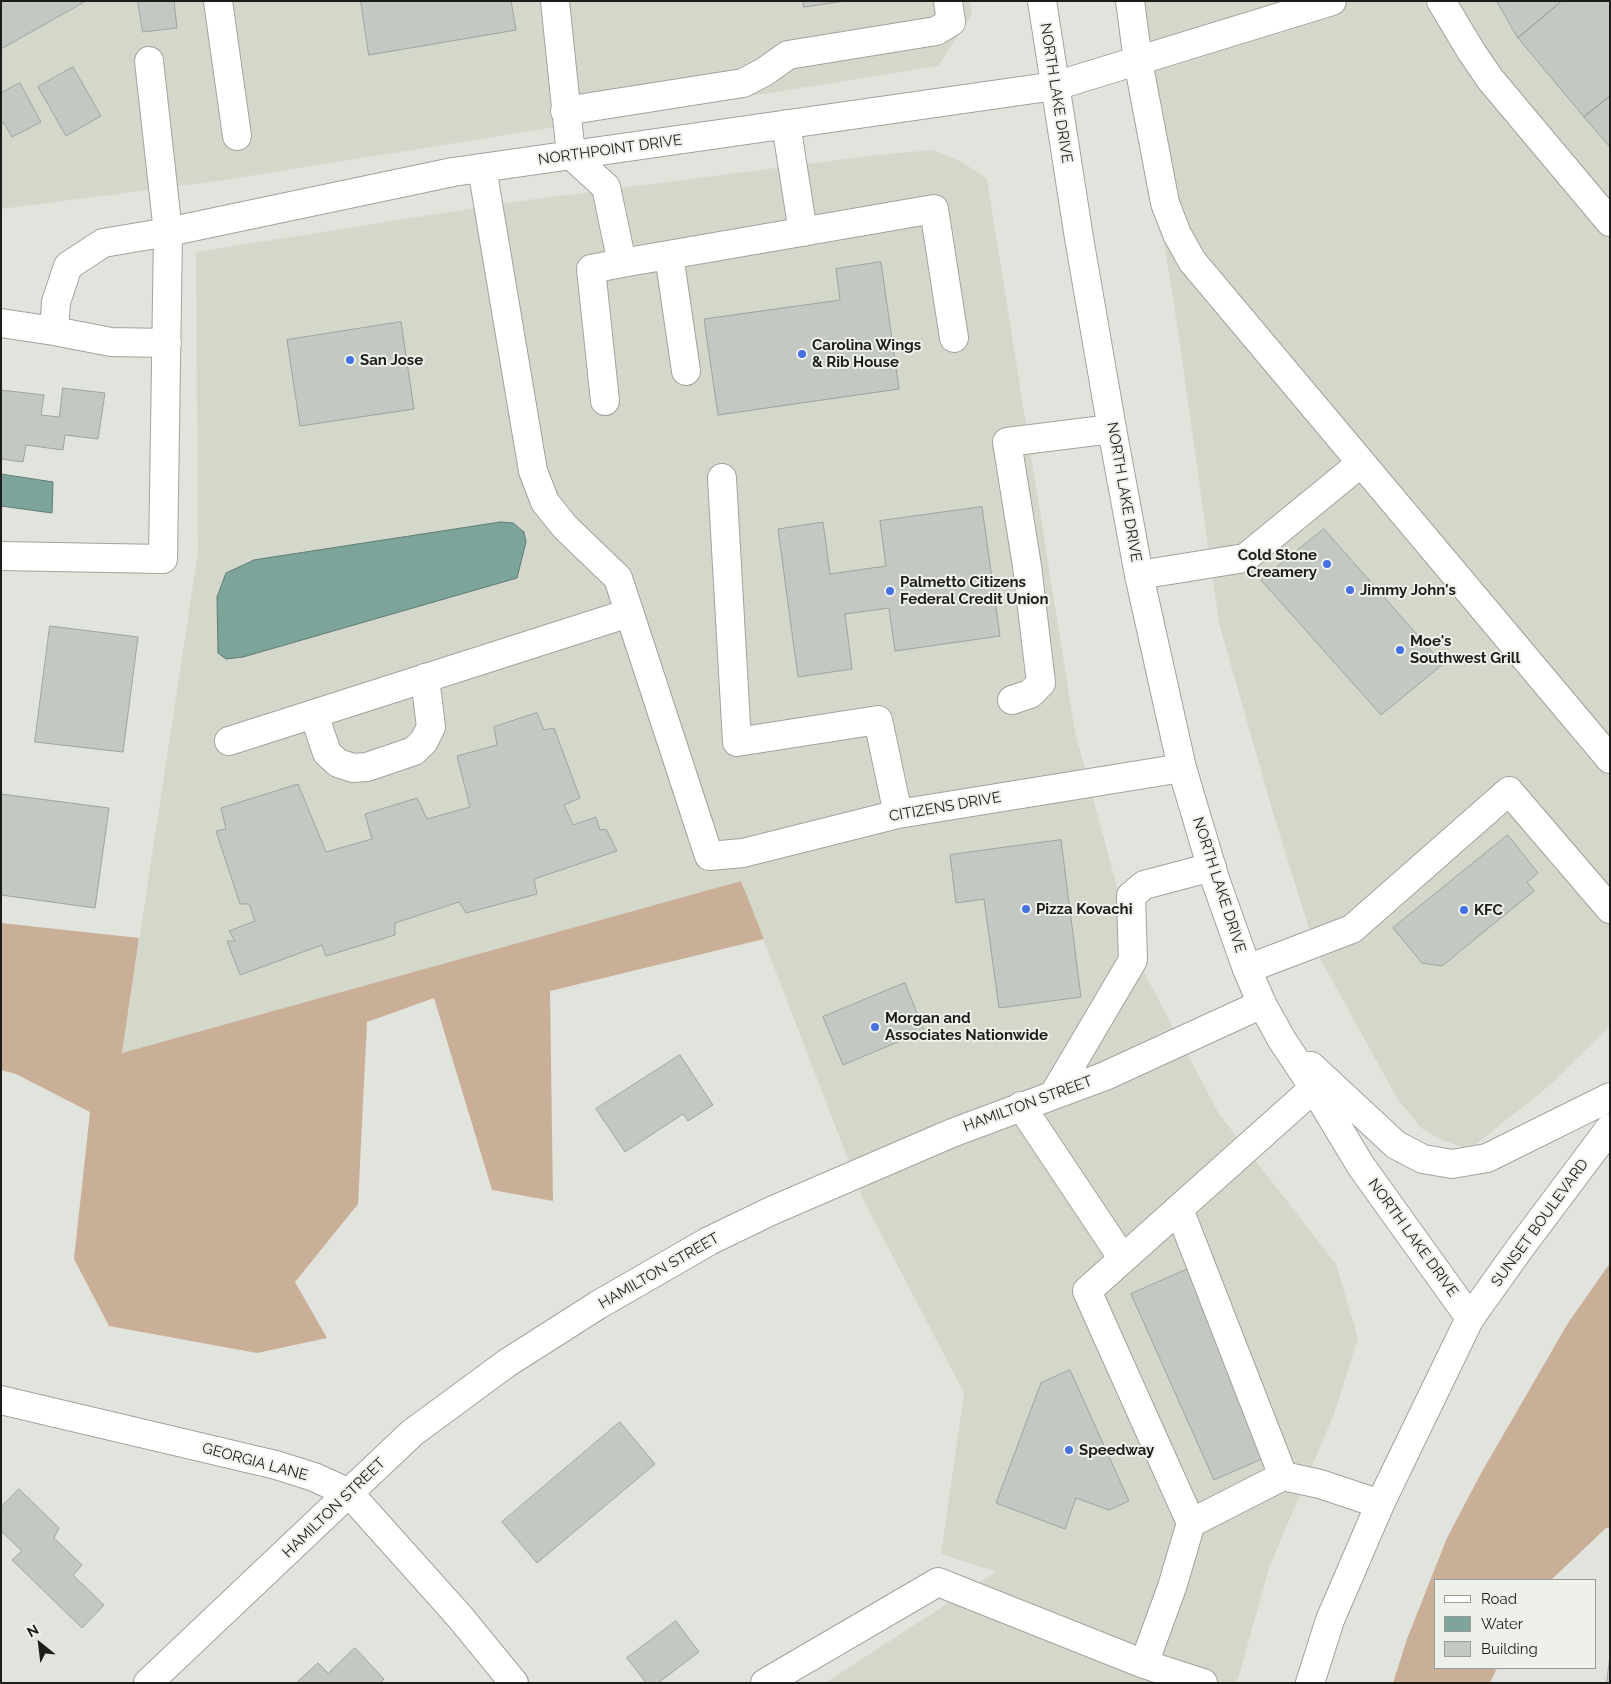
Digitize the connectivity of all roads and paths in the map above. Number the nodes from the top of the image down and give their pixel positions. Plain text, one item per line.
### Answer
1 (218, 1) edge
2 (555, 1) edge
3 (948, 1) edge
4 (1042, 1) edge
5 (1130, 1) edge
6 (1332, 1) edge
7 (1441, 1) edge
8 (1138, 60) junction
9 (149, 61) dead end
10 (1055, 86) junction
11 (565, 111) junction
12 (786, 124) junction
13 (237, 136) dead end
14 (571, 155) junction
15 (482, 168) junction
16 (1610, 222) edge
17 (168, 232) junction
18 (803, 232) junction
19 (669, 255) junction
20 (622, 263) junction
21 (1, 324) edge
22 (54, 331) junction
23 (954, 338) dead end
24 (167, 344) junction
25 (686, 371) dead end
26 (605, 402) dead end
27 (1112, 429) junction
28 (1361, 463) junction
29 (722, 478) dead end
30 (1, 556) edge
31 (1139, 575) junction
32 (629, 613) junction
33 (425, 678) junction
34 (1012, 700) dead end
35 (314, 714) junction
36 (230, 741) dead end
37 (1610, 760) edge
38 (1182, 768) junction
39 (898, 814) junction
40 (1212, 867) junction
41 (1610, 909) edge
42 (1247, 969) junction
43 (1262, 1004) junction
44 (1282, 1040) junction
45 (1314, 1088) junction
46 (1054, 1094) junction
47 (1610, 1097) edge
48 (1021, 1106) junction
49 (1610, 1128) edge
50 (1179, 1209) junction
51 (1122, 1259) junction
52 (1470, 1318) junction
53 (1, 1400) edge
54 (1282, 1476) junction
55 (349, 1493) junction
56 (1380, 1504) junction
57 (1191, 1522) junction
58 (1144, 1664) junction
59 (148, 1683) edge
60 (514, 1683) edge
61 (765, 1683) edge
62 (1203, 1683) edge
63 (1310, 1683) edge

1 - 13 street
2 - 11 street
3 - 11 street
4 - 10 street, NORTH LAKE DRIVE
5 - 8 street
6 - 8 street, NORTHPOINT DRIVE
7 - 16 street
8 - 10 street, NORTHPOINT DRIVE
8 - 28 street
9 - 17 street
10 - 12 street, NORTHPOINT DRIVE
10 - 27 street, NORTH LAKE DRIVE
11 - 14 street
12 - 14 street, NORTHPOINT DRIVE
12 - 18 street
14 - 15 street, NORTHPOINT DRIVE
14 - 20 street
15 - 17 street, NORTHPOINT DRIVE
15 - 32 street
17 - 22 street, NORTHPOINT DRIVE
17 - 24 street
18 - 19 street
18 - 23 street
19 - 20 street
19 - 25 street
20 - 26 street
21 - 22 street
22 - 24 street
24 - 30 street
27 - 31 street, NORTH LAKE DRIVE
27 - 34 street
28 - 31 street
28 - 37 street
29 - 39 street
31 - 38 street, NORTH LAKE DRIVE
32 - 33 street
32 - 39 street, CITIZENS DRIVE
33 - 35 street
33 - 35 street
35 - 36 street
38 - 39 street, CITIZENS DRIVE
38 - 40 street, NORTH LAKE DRIVE
40 - 42 street, NORTH LAKE DRIVE
40 - 46 street
41 - 42 street
42 - 43 street, NORTH LAKE DRIVE
43 - 44 street, NORTH LAKE DRIVE
43 - 46 street, HAMILTON STREET
44 - 45 street, NORTH LAKE DRIVE
44 - 47 street
45 - 50 street
45 - 52 street, NORTH LAKE DRIVE
46 - 48 street, HAMILTON STREET
48 - 51 street
48 - 55 street, HAMILTON STREET
49 - 52 street, SUNSET BOULEVARD
50 - 51 street
50 - 54 street
51 - 57 street
52 - 56 street
53 - 55 street, GEORGIA LANE
54 - 56 street
54 - 57 street
55 - 59 street, HAMILTON STREET
55 - 60 street, GEORGIA LANE
56 - 63 street
57 - 58 street
58 - 61 street
58 - 62 street

